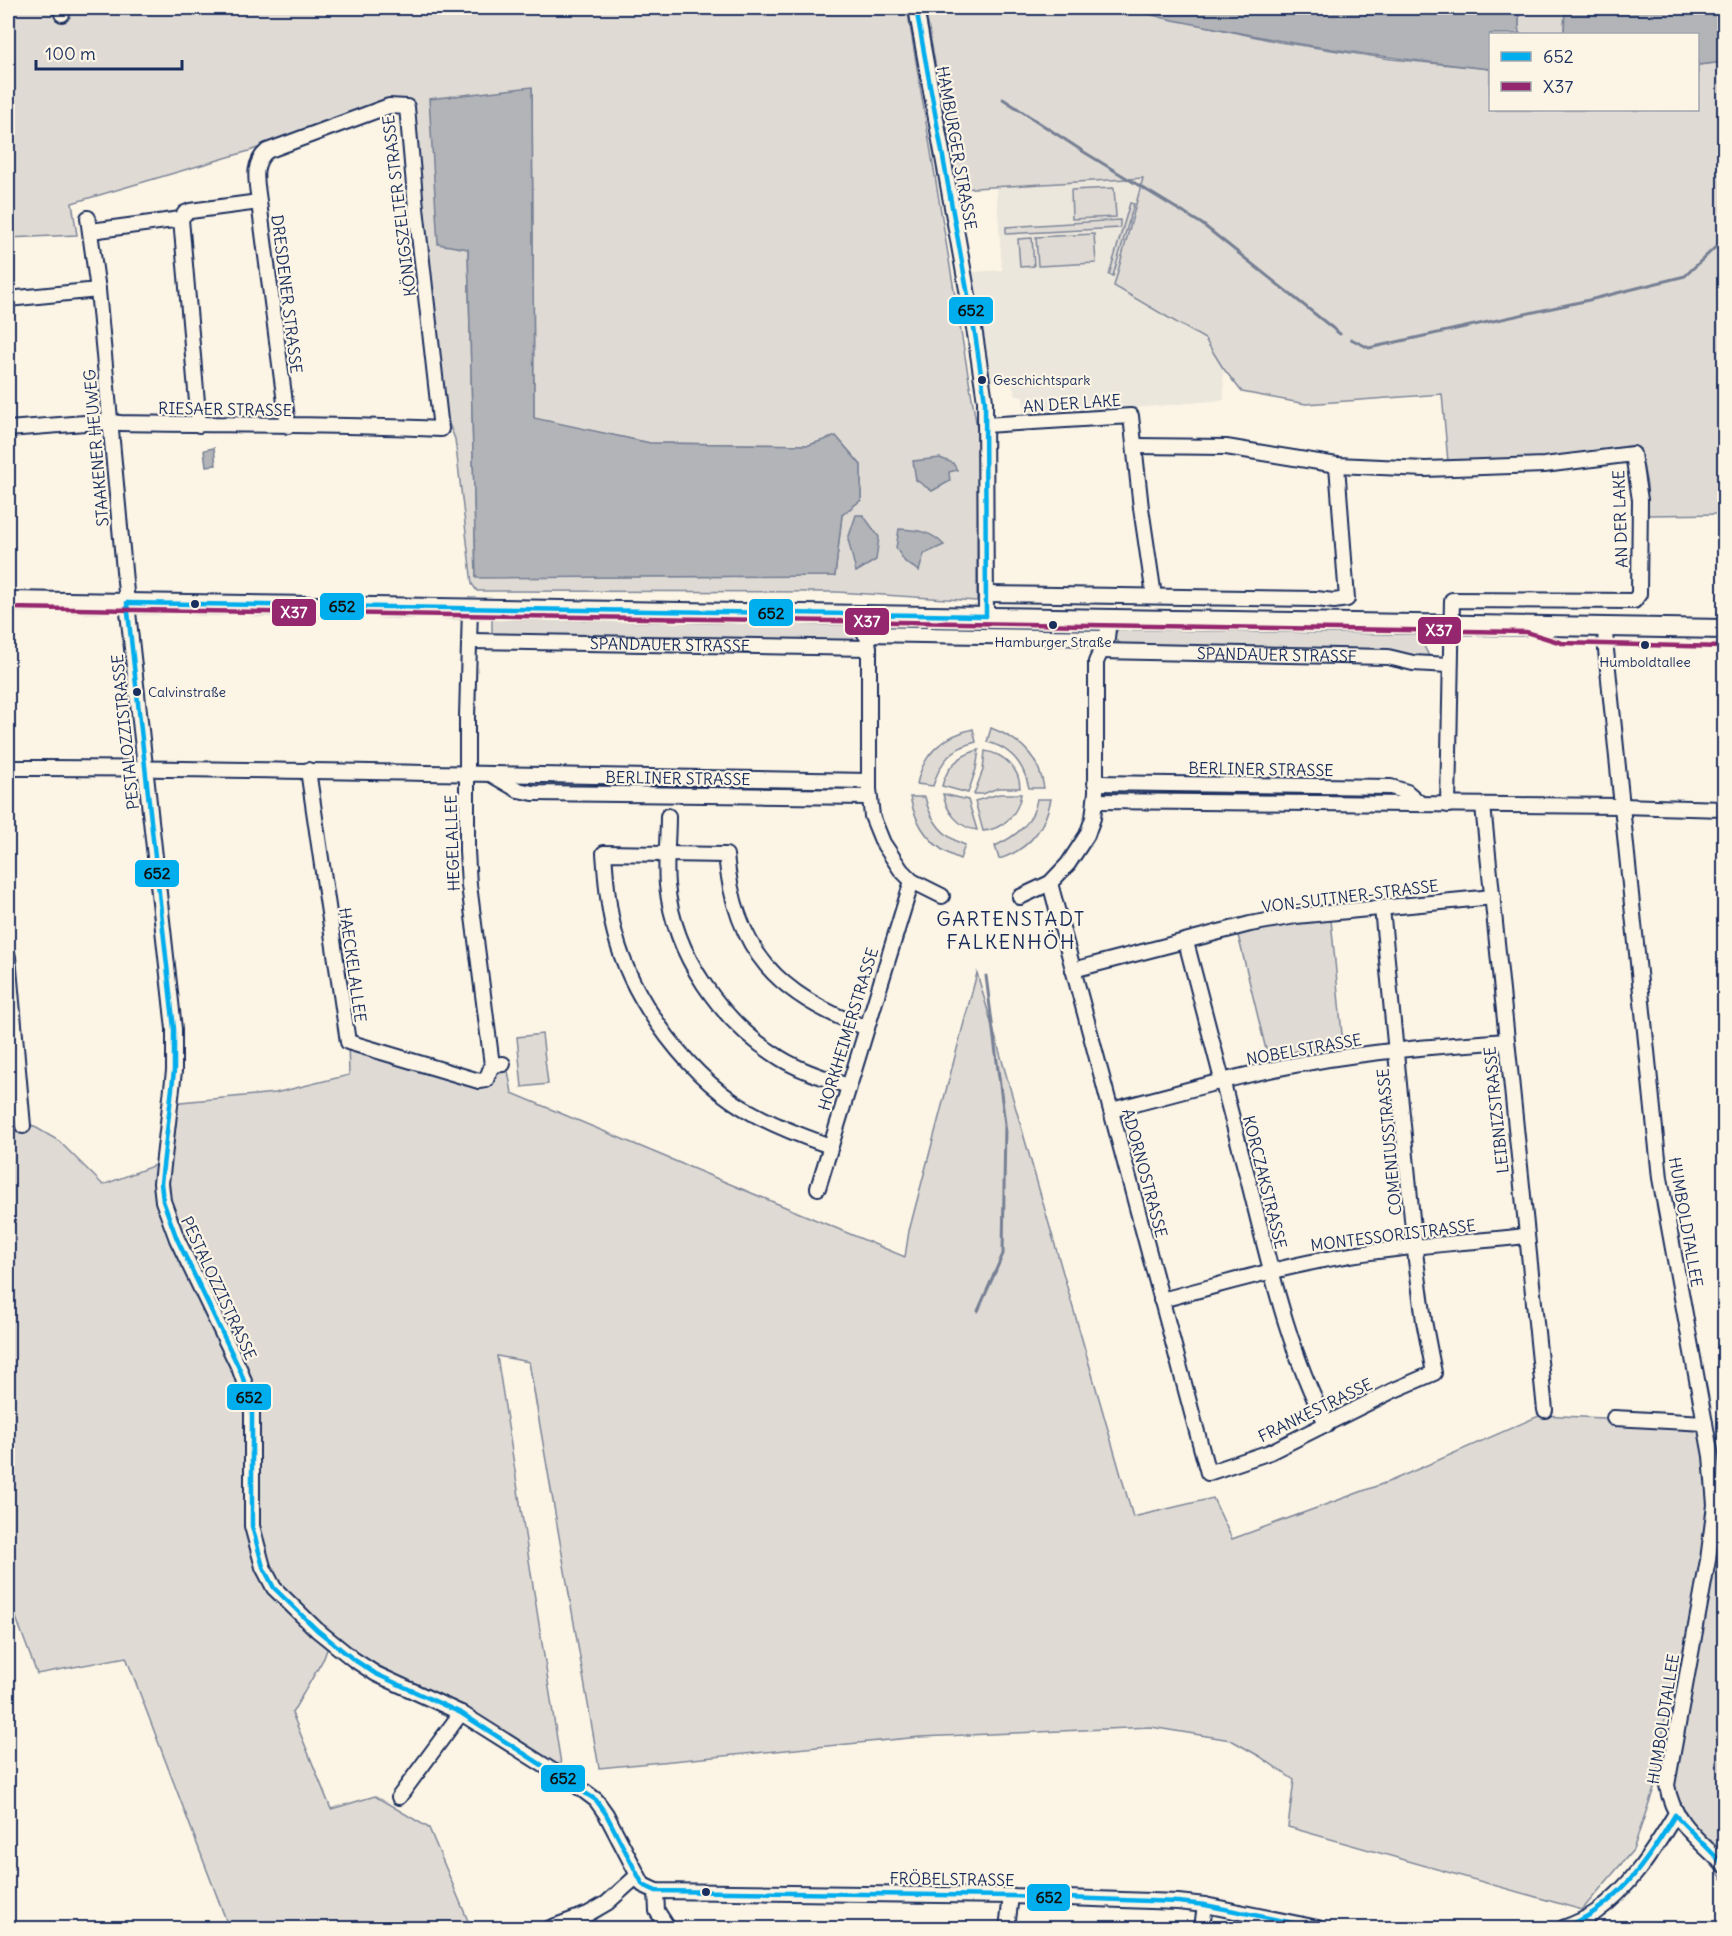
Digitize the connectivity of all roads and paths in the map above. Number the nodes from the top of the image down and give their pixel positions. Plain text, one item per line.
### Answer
1 (916, 8) edge
2 (256, 165) joint
3 (259, 202) junction
4 (181, 219) junction
5 (98, 290) junction
6 (8, 299) edge
7 (110, 423) junction
8 (199, 424) junction
9 (985, 424) junction
10 (288, 426) junction
11 (8, 429) edge
12 (441, 429) joint
13 (1135, 446) junction
14 (1336, 465) junction
15 (986, 594) junction
16 (1154, 596) junction
17 (1276, 598) junction
18 (8, 601) edge
19 (127, 603) junction
20 (470, 608) junction
21 (864, 615) junction
22 (986, 616) junction
23 (1110, 618) junction
24 (1275, 621) junction
25 (1450, 624) junction
26 (1725, 629) edge
27 (1605, 633) junction
28 (866, 634) junction
29 (470, 640) junction
30 (1725, 640) edge
31 (1104, 644) junction
32 (869, 648) junction
33 (1449, 665) junction
34 (145, 767) junction
35 (8, 768) edge
36 (308, 770) junction
37 (467, 773) junction
38 (491, 774) junction
39 (869, 781) junction
40 (1095, 783) junction
41 (869, 797) junction
42 (1095, 801) junction
43 (1421, 804) junction
44 (1448, 805) junction
45 (1483, 806) junction
46 (1622, 806) junction
47 (1725, 809) edge
48 (668, 816) dead end
49 (667, 854) junction
50 (912, 881) junction
51 (1050, 883) junction
52 (942, 896) dead end
53 (1020, 897) dead end
54 (1492, 897) junction
55 (1382, 908) junction
56 (1186, 942) junction
57 (8, 957) edge
58 (1073, 970) junction
59 (867, 1028) junction
60 (1506, 1041) junction
61 (1397, 1051) junction
62 (497, 1064) joint
63 (1222, 1082) junction
64 (848, 1086) junction
65 (1111, 1110) junction
66 (23, 1126) dead end
67 (830, 1146) junction
68 (818, 1188) dead end
69 (1526, 1236) junction
70 (1415, 1246) junction
71 (1272, 1270) junction
72 (1161, 1300) junction
73 (1434, 1373) joint
74 (1545, 1410) dead end
75 (1614, 1418) dead end
76 (1705, 1423) junction
77 (1327, 1425) junction
78 (1208, 1473) joint
79 (460, 1713) junction
80 (399, 1797) dead end
81 (1675, 1815) junction
82 (1725, 1865) edge
83 (637, 1876) junction
84 (656, 1891) junction
85 (1011, 1896) junction
86 (1205, 1905) junction
87 (550, 1929) edge
88 (668, 1929) edge
89 (1007, 1929) edge
90 (1202, 1929) edge
91 (1318, 1929) edge
92 (1563, 1929) edge

1 - 9 street, HAMBURGER STRASSE
2 - 3 street, DRESDENER STRASSE
2 - 12 street, KÖNIGSZELTER STRASSE
3 - 4 street
3 - 10 street, DRESDENER STRASSE
4 - 5 street, STAAKENER HEUWEG
4 - 8 street
5 - 6 street
5 - 7 street, STAAKENER HEUWEG
7 - 8 street, RIESAER STRASSE
7 - 11 street, RIESAER STRASSE
7 - 19 street, STAAKENER HEUWEG
8 - 10 street, RIESAER STRASSE
9 - 13 street, AN DER LAKE
9 - 15 street, HAMBURGER STRASSE
10 - 12 street, RIESAER STRASSE
13 - 14 street, AN DER LAKE
13 - 16 street, AN DER LAKE
14 - 17 street
14 - 25 street, AN DER LAKE
15 - 16 street
15 - 22 street, HAMBURGER STRASSE
16 - 17 street
17 - 24 street, SPANDAUER STRASSE
18 - 19 main road, SPANDAUER STRASSE
19 - 20 main road, SPANDAUER STRASSE
19 - 34 street, PESTALOZZISTRASSE
20 - 21 main road, SPANDAUER STRASSE
20 - 29 street, HEGELALLEE
21 - 22 main road, SPANDAUER STRASSE
21 - 28 street
22 - 23 main road, SPANDAUER STRASSE
23 - 24 main road, SPANDAUER STRASSE
23 - 31 street
24 - 25 main road, SPANDAUER STRASSE
25 - 27 main road, SPANDAUER STRASSE
25 - 33 street
26 - 27 main road, SPANDAUER STRASSE
27 - 30 main road, SPANDAUER STRASSE
27 - 46 street, HUMBOLDTALLEE
28 - 31 street, SPANDAUER STRASSE
28 - 32 street
29 - 32 street, SPANDAUER STRASSE
29 - 37 street, HEGELALLEE
31 - 33 street, SPANDAUER STRASSE
31 - 40 street
32 - 39 street
33 - 44 street
34 - 35 street
34 - 36 street, BERLINER STRASSE
34 - 79 street, PESTALOZZISTRASSE
36 - 37 street, BERLINER STRASSE
36 - 62 street, HAECKELALLEE
37 - 38 street, BERLINER STRASSE
37 - 62 street, HEGELALLEE
38 - 39 street, BERLINER STRASSE
38 - 41 street, BERLINER STRASSE
39 - 41 street
40 - 42 street
40 - 43 street, BERLINER STRASSE
41 - 50 street
42 - 43 street, BERLINER STRASSE
42 - 51 street
43 - 44 street, BERLINER STRASSE
44 - 45 street, BERLINER STRASSE
45 - 46 street, BERLINER STRASSE
45 - 54 street, LEIBNIZSTRASSE
46 - 47 street, BERLINER STRASSE
46 - 76 street, HUMBOLDTALLEE
48 - 49 street
49 - 59 street
49 - 64 street
49 - 67 street
50 - 52 street
50 - 59 street, HORKHEIMERSTRASSE
51 - 53 street
51 - 58 street, ADORNOSTRASSE
54 - 55 street, VON-SUTTNER-STRASSE
54 - 60 street, LEIBNIZSTRASSE
55 - 56 street, VON-SUTTNER-STRASSE
55 - 61 street, COMENIUSSTRASSE
56 - 58 street, VON-SUTTNER-STRASSE
56 - 63 street, KORCZAKSTRASSE
57 - 66 street
58 - 65 street, ADORNOSTRASSE
59 - 64 street, HORKHEIMERSTRASSE
60 - 61 street, NOBELSTRASSE
60 - 69 street, LEIBNIZSTRASSE
61 - 63 street, NOBELSTRASSE
61 - 70 street, COMENIUSSTRASSE
63 - 65 street, NOBELSTRASSE
63 - 71 street, KORCZAKSTRASSE
64 - 67 street, HORKHEIMERSTRASSE
65 - 72 street, ADORNOSTRASSE
67 - 68 street, HORKHEIMERSTRASSE
69 - 70 street, MONTESSORISTRASSE
69 - 74 street, LEIBNIZSTRASSE
70 - 71 street, MONTESSORISTRASSE
70 - 73 street, COMENIUSSTRASSE
71 - 72 street, MONTESSORISTRASSE
71 - 77 street, KORCZAKSTRASSE
72 - 78 street, ADORNOSTRASSE
73 - 77 street, FRANKESTRASSE
75 - 76 street
76 - 81 street, HUMBOLDTALLEE
77 - 78 street, FRANKESTRASSE
79 - 80 street
79 - 83 street, PESTALOZZISTRASSE
81 - 82 street
81 - 92 street
83 - 84 street, PESTALOZZISTRASSE
83 - 87 street
84 - 85 street, FRÖBELSTRASSE
84 - 88 street
85 - 86 street, FRÖBELSTRASSE
85 - 89 street
86 - 90 street
86 - 91 street, FRÖBELSTRASSE

